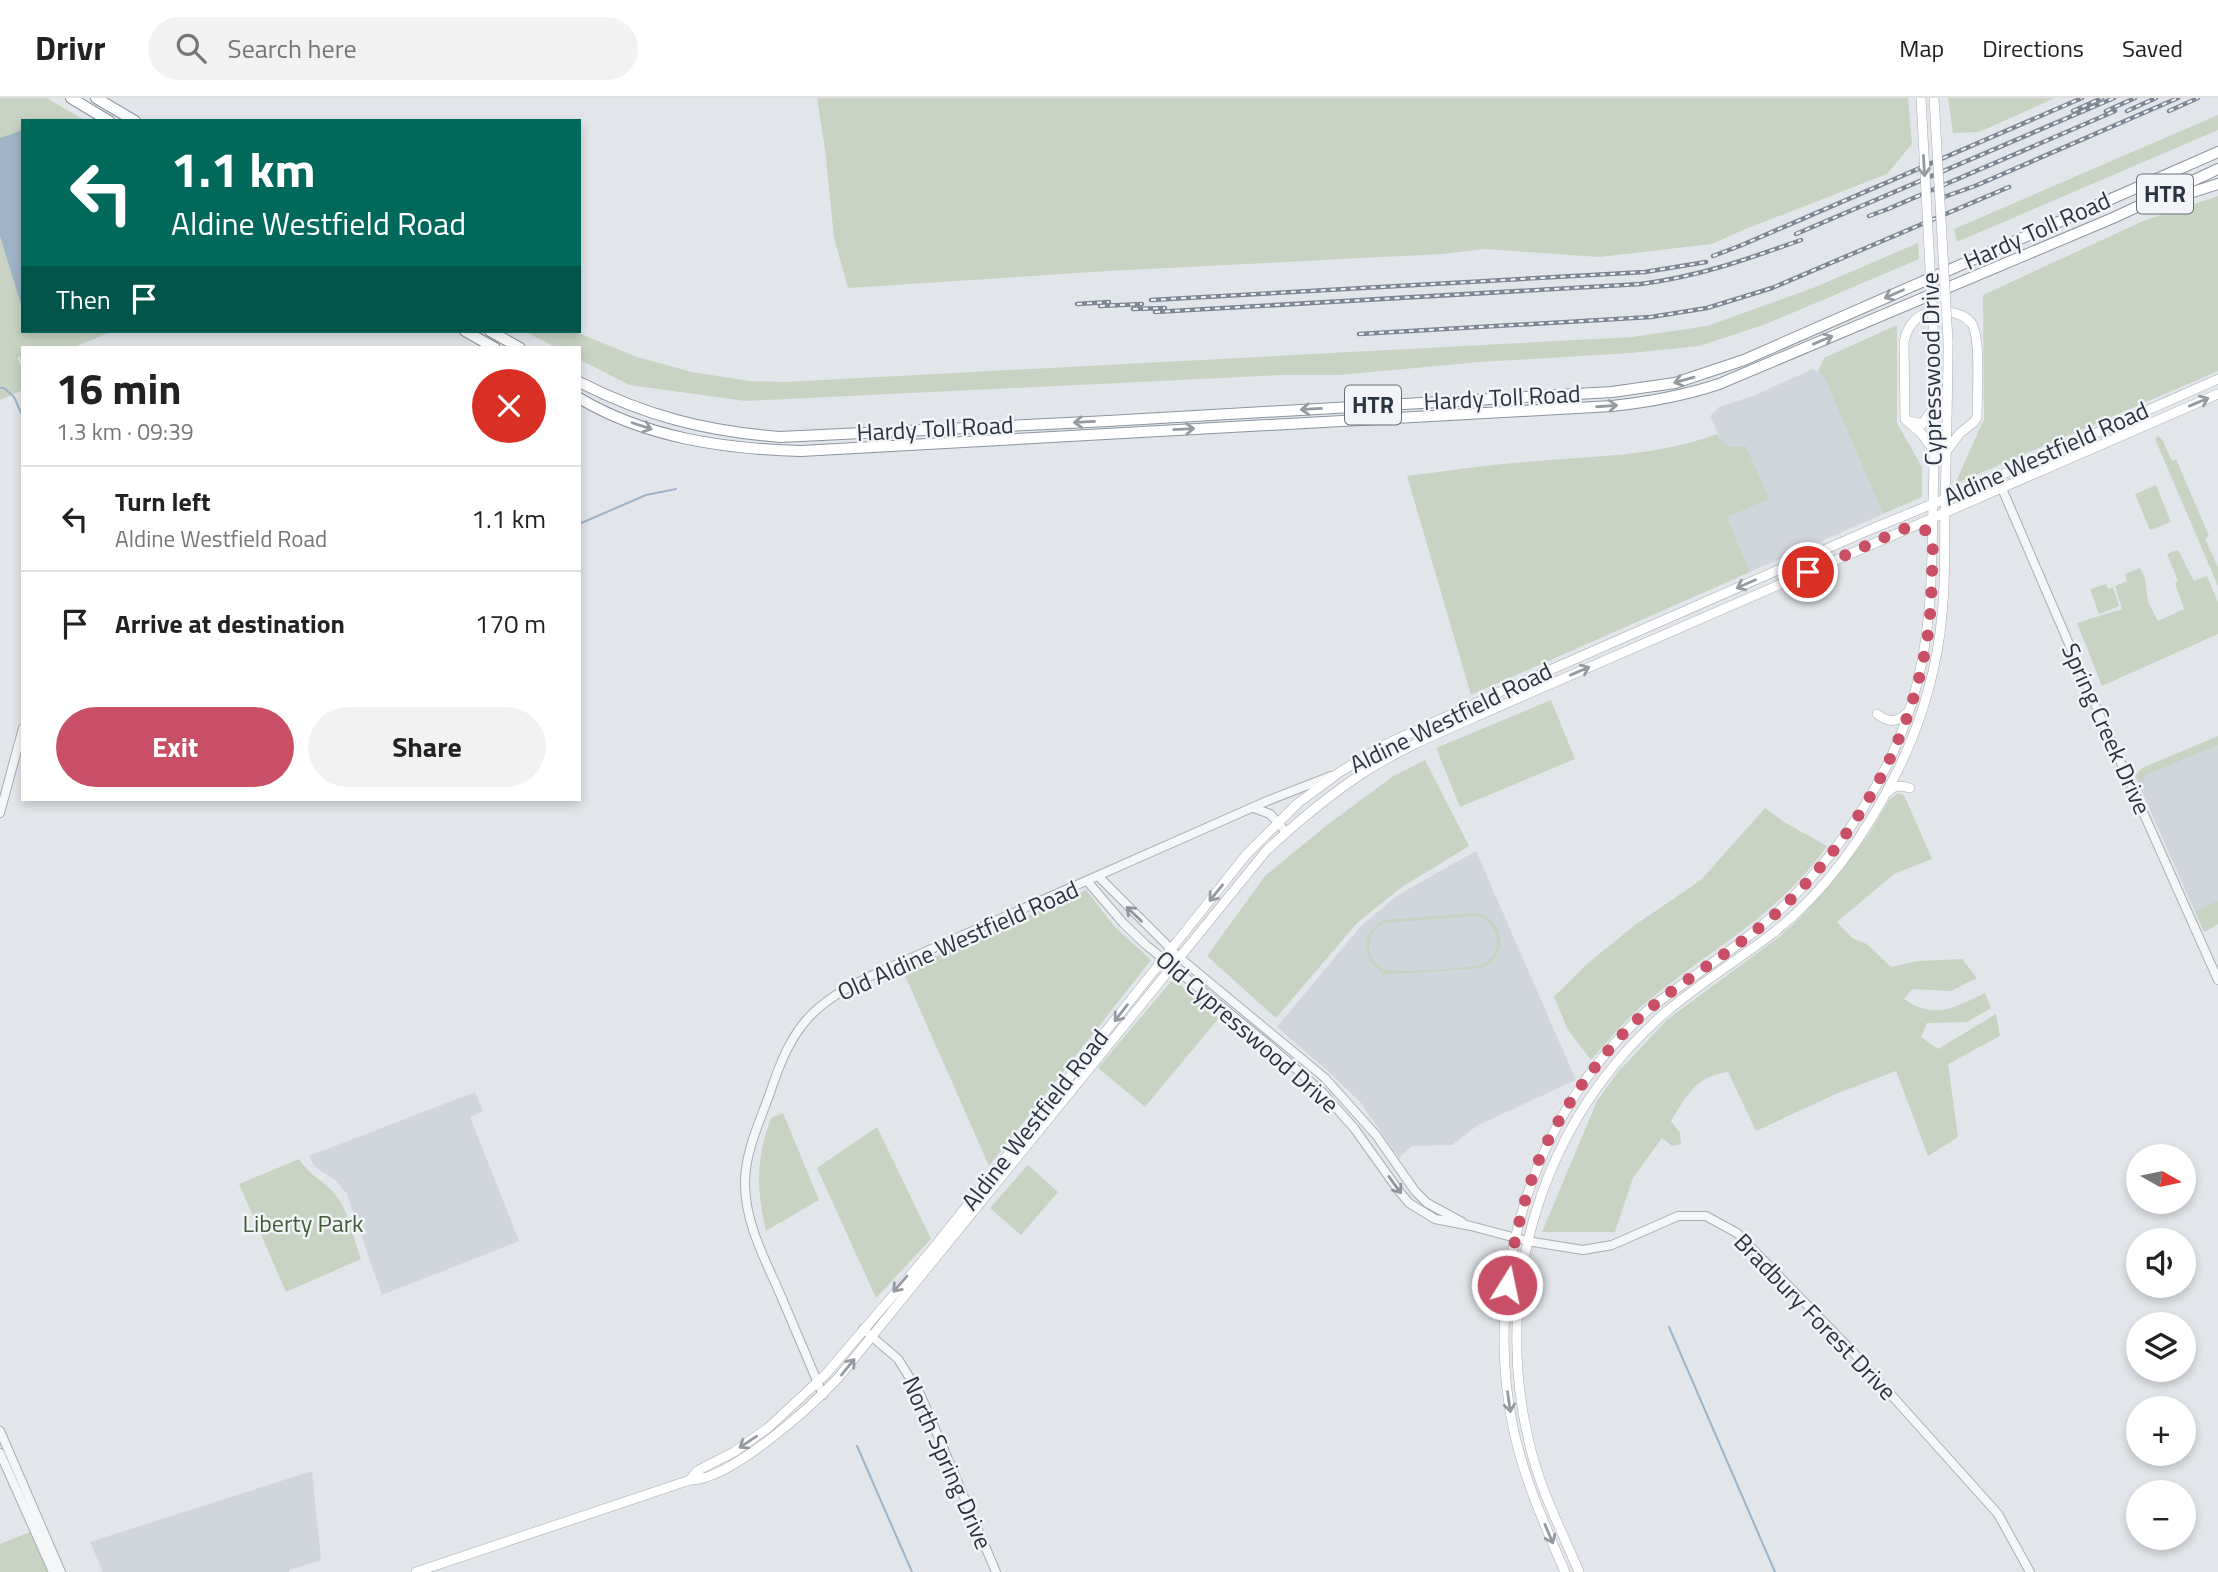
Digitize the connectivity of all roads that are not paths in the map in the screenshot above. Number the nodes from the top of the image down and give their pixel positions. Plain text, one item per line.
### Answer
1 (71, 98) edge
2 (96, 98) edge
3 (1921, 98) edge
4 (1934, 98) edge
5 (106, 119) edge
6 (132, 119) edge
7 (2218, 152) edge
8 (2218, 169) edge
9 (2218, 184) edge
10 (2113, 218) junction
11 (469, 333) edge
12 (494, 333) edge
13 (491, 346) edge
14 (516, 346) edge
15 (2218, 379) edge
16 (581, 383) edge
17 (2218, 394) edge
18 (581, 399) edge
19 (2157, 405) junction
20 (1934, 408) junction
21 (1948, 414) junction
22 (2162, 418) junction
23 (1905, 419) junction
24 (1970, 425) junction
25 (2076, 440) junction
26 (1947, 450) junction
27 (1935, 452) junction
28 (2081, 453) junction
29 (1946, 475) junction
30 (1997, 477) junction
31 (1975, 487) junction
32 (2001, 489) junction
33 (1945, 499) junction
34 (1933, 504) junction
35 (1945, 512) junction
36 (1933, 517) junction
37 (1903, 529) junction
38 (1933, 541) junction
39 (1711, 599) junction
40 (1717, 612) junction
41 (1927, 636) junction
42 (1939, 638) junction
43 (1909, 711) junction
44 (1877, 713) dead end
45 (1429, 725) junction
46 (21, 735) edge
47 (1434, 737) junction
48 (1340, 772) junction
49 (1910, 788) dead end
50 (1883, 797) junction
51 (1254, 808) junction
52 (0, 813) edge
53 (1277, 822) junction
54 (1286, 832) junction
55 (1845, 834) junction
56 (1853, 844) junction
57 (1233, 871) junction
58 (1099, 877) junction
59 (1242, 880) junction
60 (1088, 882) junction
61 (1776, 914) junction
62 (1782, 925) junction
63 (1171, 949) junction
64 (1180, 958) junction
65 (1163, 959) junction
66 (1172, 967) junction
67 (1687, 980) junction
68 (2218, 980) edge
69 (1693, 991) junction
70 (1106, 1031) junction
71 (1115, 1038) junction
72 (1279, 1039) junction
73 (1271, 1047) junction
74 (1608, 1052) junction
75 (1618, 1062) junction
76 (1066, 1090) junction
77 (1549, 1141) junction
78 (1386, 1149) junction
79 (1560, 1149) junction
80 (1376, 1157) junction
81 (1471, 1226) junction
82 (1515, 1237) junction
83 (1527, 1241) junction
84 (930, 1259) junction
85 (863, 1329) junction
86 (872, 1338) junction
87 (1517, 1366) junction
88 (1505, 1367) junction
89 (817, 1381) junction
90 (823, 1395) junction
91 (0, 1431) edge
92 (0, 1452) edge
93 (690, 1480) junction
94 (50, 1556) junction
95 (53, 1572) edge
96 (61, 1572) edge
97 (416, 1572) edge
98 (996, 1572) edge
99 (1565, 1572) edge
100 (1579, 1572) edge
101 (2030, 1572) edge

1 - 5 highway
2 - 6 highway
3 -> 20 main road, Cypresswood Drive, bridge
4 - 21 main road, Cypresswood Drive, bridge
7 -> 16 highway, Hardy Toll Road / HTR
8 - 10 highway, Hardy Toll Road / HTR
9 - 10 highway
18 -> 10 highway, Hardy Toll Road / HTR
11 - 13 highway
12 - 14 highway
15 - 19 main road, Aldine Westfield Road
22 -> 17 main road, Aldine Westfield Road
19 - 22 main road
19 - 25 main road, Aldine Westfield Road
20 - 23 main road
20 - 27 main road, Cypresswood Drive
21 - 24 main road
21 - 26 main road, Cypresswood Drive
22 - 28 main road, Aldine Westfield Road
23 - 24 main road
23 - 27 main road
24 - 26 main road
25 - 28 main road
25 - 30 main road, Aldine Westfield Road
26 - 29 main road, Cypresswood Drive
27 - 34 main road, Cypresswood Drive
28 - 32 main road, Aldine Westfield Road
29 - 31 main road
29 - 33 main road, Cypresswood Drive
30 - 31 main road, Aldine Westfield Road
30 - 32 street, Spring Creek Drive
31 - 33 main road, Aldine Westfield Road
32 - 35 main road, Aldine Westfield Road
32 - 68 street, Spring Creek Drive
33 - 34 main road, Aldine Westfield Road
33 - 35 main road, Cypresswood Drive
34 - 36 main road, Cypresswood Drive
34 -> 39 main road, Aldine Westfield Road
35 - 36 main road, Aldine Westfield Road
35 - 42 main road, Cypresswood Drive
36 - 37 main road, Aldine Westfield Road
36 - 38 main road, Cypresswood Drive
37 - 38 main road
37 - 40 main road, Aldine Westfield Road
38 - 41 main road, Cypresswood Drive
39 - 40 main road
39 - 45 main road, Aldine Westfield Road
47 -> 40 main road, Aldine Westfield Road
41 - 42 main road
41 - 43 main road, Cypresswood Drive
42 - 50 main road, Cypresswood Drive
43 - 44 main road
43 - 55 main road, Cypresswood Drive
45 - 47 main road
45 - 48 main road, Aldine Westfield Road
46 - 52 street
47 - 54 main road, Aldine Westfield Road
48 - 51 street, Old Aldine Westfield Road
48 - 53 main road, Aldine Westfield Road
49 - 50 main road
50 - 56 main road, Cypresswood Drive
51 - 53 street
51 - 58 street, Old Aldine Westfield Road
53 - 54 street
53 - 57 main road, Aldine Westfield Road
54 - 59 main road, Aldine Westfield Road
55 - 56 main road
55 - 61 main road, Cypresswood Drive
56 - 62 main road, Cypresswood Drive
57 - 59 main road
57 -> 63 main road, Aldine Westfield Road
58 - 60 street, Old Aldine Westfield Road
63 -> 58 street, Old Cypresswood Drive
59 - 64 main road, Aldine Westfield Road
60 - 65 street, Old Cypresswood Drive
60 - 89 street, Old Aldine Westfield Road
61 - 62 main road
61 - 67 main road, Cypresswood Drive
62 - 69 main road, Cypresswood Drive
63 - 64 street, Old Cypresswood Drive
63 - 65 main road, Aldine Westfield Road
64 - 66 main road, Aldine Westfield Road
64 - 72 street, Old Cypresswood Drive
65 - 66 street, Old Cypresswood Drive
65 -> 70 main road, Aldine Westfield Road
66 - 71 main road, Aldine Westfield Road
66 - 73 street, Old Cypresswood Drive
67 - 69 main road
67 - 74 main road, Cypresswood Drive
69 - 75 main road, Cypresswood Drive
70 - 71 main road
70 - 76 main road, Aldine Westfield Road
71 - 76 main road, Aldine Westfield Road
72 - 73 street
72 - 78 street, Old Cypresswood Drive
73 - 80 street, Old Cypresswood Drive
74 - 75 main road
74 - 77 main road, Cypresswood Drive
75 - 79 main road, Cypresswood Drive
76 - 84 main road, Aldine Westfield Road
77 - 79 main road
77 - 82 main road, Cypresswood Drive
78 - 80 street
78 - 81 street, Old Cypresswood Drive
79 - 83 main road, Cypresswood Drive
80 -> 81 street, Old Cypresswood Drive
81 - 82 street, Old Cypresswood Drive
82 - 83 street, Old Cypresswood Drive
82 - 88 main road, Cypresswood Drive
83 - 87 main road, Cypresswood Drive
83 - 101 street, Bradbury Forest Drive
84 -> 85 main road, Aldine Westfield Road
84 - 86 main road, Aldine Westfield Road
85 - 86 street, North Spring Drive
85 - 89 main road, Aldine Westfield Road
90 -> 86 main road, Aldine Westfield Road
86 - 98 street, North Spring Drive
87 - 88 main road
87 - 100 main road, Cypresswood Drive
88 -> 99 main road, Cypresswood Drive
89 - 90 street, Old Aldine Westfield Road
89 -> 93 main road, Aldine Westfield Road
90 - 93 main road, Aldine Westfield Road
91 - 94 street
92 - 94 street
93 - 97 main road, Aldine Westfield Road
94 - 95 street
94 - 96 street

